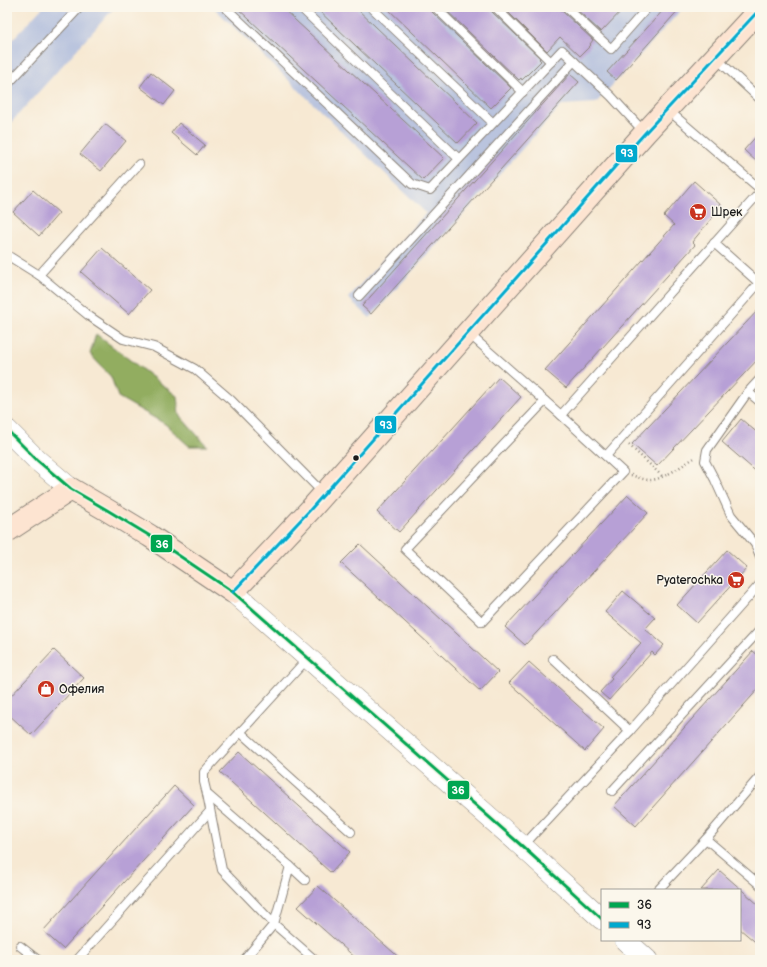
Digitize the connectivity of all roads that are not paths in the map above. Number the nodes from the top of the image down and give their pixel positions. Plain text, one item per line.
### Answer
1 (80, 7) edge
2 (225, 7) edge
3 (300, 7) edge
4 (371, 7) edge
5 (435, 7) edge
6 (495, 7) edge
7 (566, 7) edge
8 (643, 9) edge
9 (760, 9) edge
10 (715, 58) junction
11 (574, 61) junction
12 (551, 62) junction
13 (7, 85) edge
14 (523, 92) junction
15 (760, 99) edge
16 (667, 109) junction
17 (493, 123) junction
18 (645, 134) junction
19 (459, 159) junction
20 (139, 164) dead end
21 (760, 191) edge
22 (714, 243) junction
23 (7, 255) edge
24 (39, 276) junction
25 (359, 296) dead end
26 (468, 333) junction
27 (760, 379) edge
28 (748, 392) junction
29 (545, 401) junction
30 (760, 402) edge
31 (561, 415) junction
32 (7, 430) edge
33 (606, 456) junction
34 (71, 489) junction
35 (324, 494) junction
36 (7, 531) edge
37 (760, 556) edge
38 (760, 584) edge
39 (233, 592) junction
40 (760, 630) edge
41 (308, 658) junction
42 (553, 659) dead end
43 (630, 731) junction
44 (240, 732) junction
45 (760, 776) edge
46 (612, 791) dead end
47 (207, 794) junction
48 (210, 811) junction
49 (351, 832) dead end
50 (706, 840) junction
51 (522, 846) junction
52 (290, 866) junction
53 (305, 880) dead end
54 (760, 885) edge
55 (659, 889) edge
56 (601, 918) edge
57 (274, 924) junction
58 (626, 941) edge
59 (20, 946) dead end
60 (38, 960) edge
61 (77, 960) edge
62 (244, 960) edge
63 (315, 960) edge
64 (647, 960) edge

1 - 13 lane
2 - 19 lane
3 - 19 lane
4 - 17 lane
5 - 14 lane
6 - 12 lane
7 - 8 lane
9 - 10 main road
10 - 15 lane
10 - 16 main road
11 - 12 lane
11 - 18 lane
11 - 25 lane
12 - 14 lane
14 - 17 lane
16 - 18 main road
16 - 21 lane
17 - 19 lane
18 - 26 main road
20 - 24 lane
21 - 22 lane
22 - 31 lane
22 - 33 lane
23 - 24 lane
24 - 35 lane
26 - 29 lane
26 - 35 main road
27 - 28 lane
28 - 30 lane
28 - 37 lane
29 - 31 lane
29 - 33 lane
31 - 33 lane
32 - 34 street
34 - 36 main road
34 - 39 main road
35 - 39 main road
38 - 43 lane
39 - 41 street
40 - 46 lane
41 - 44 lane
41 - 51 street
42 - 43 lane
43 - 51 lane
44 - 47 lane
44 - 49 lane
45 - 50 lane
47 - 48 lane
47 - 52 lane
48 - 57 lane
48 - 61 lane
50 - 54 lane
50 - 55 lane
51 - 56 street
52 - 53 lane
52 - 57 lane
57 - 62 lane
57 - 63 lane
58 - 64 street
59 - 60 lane

